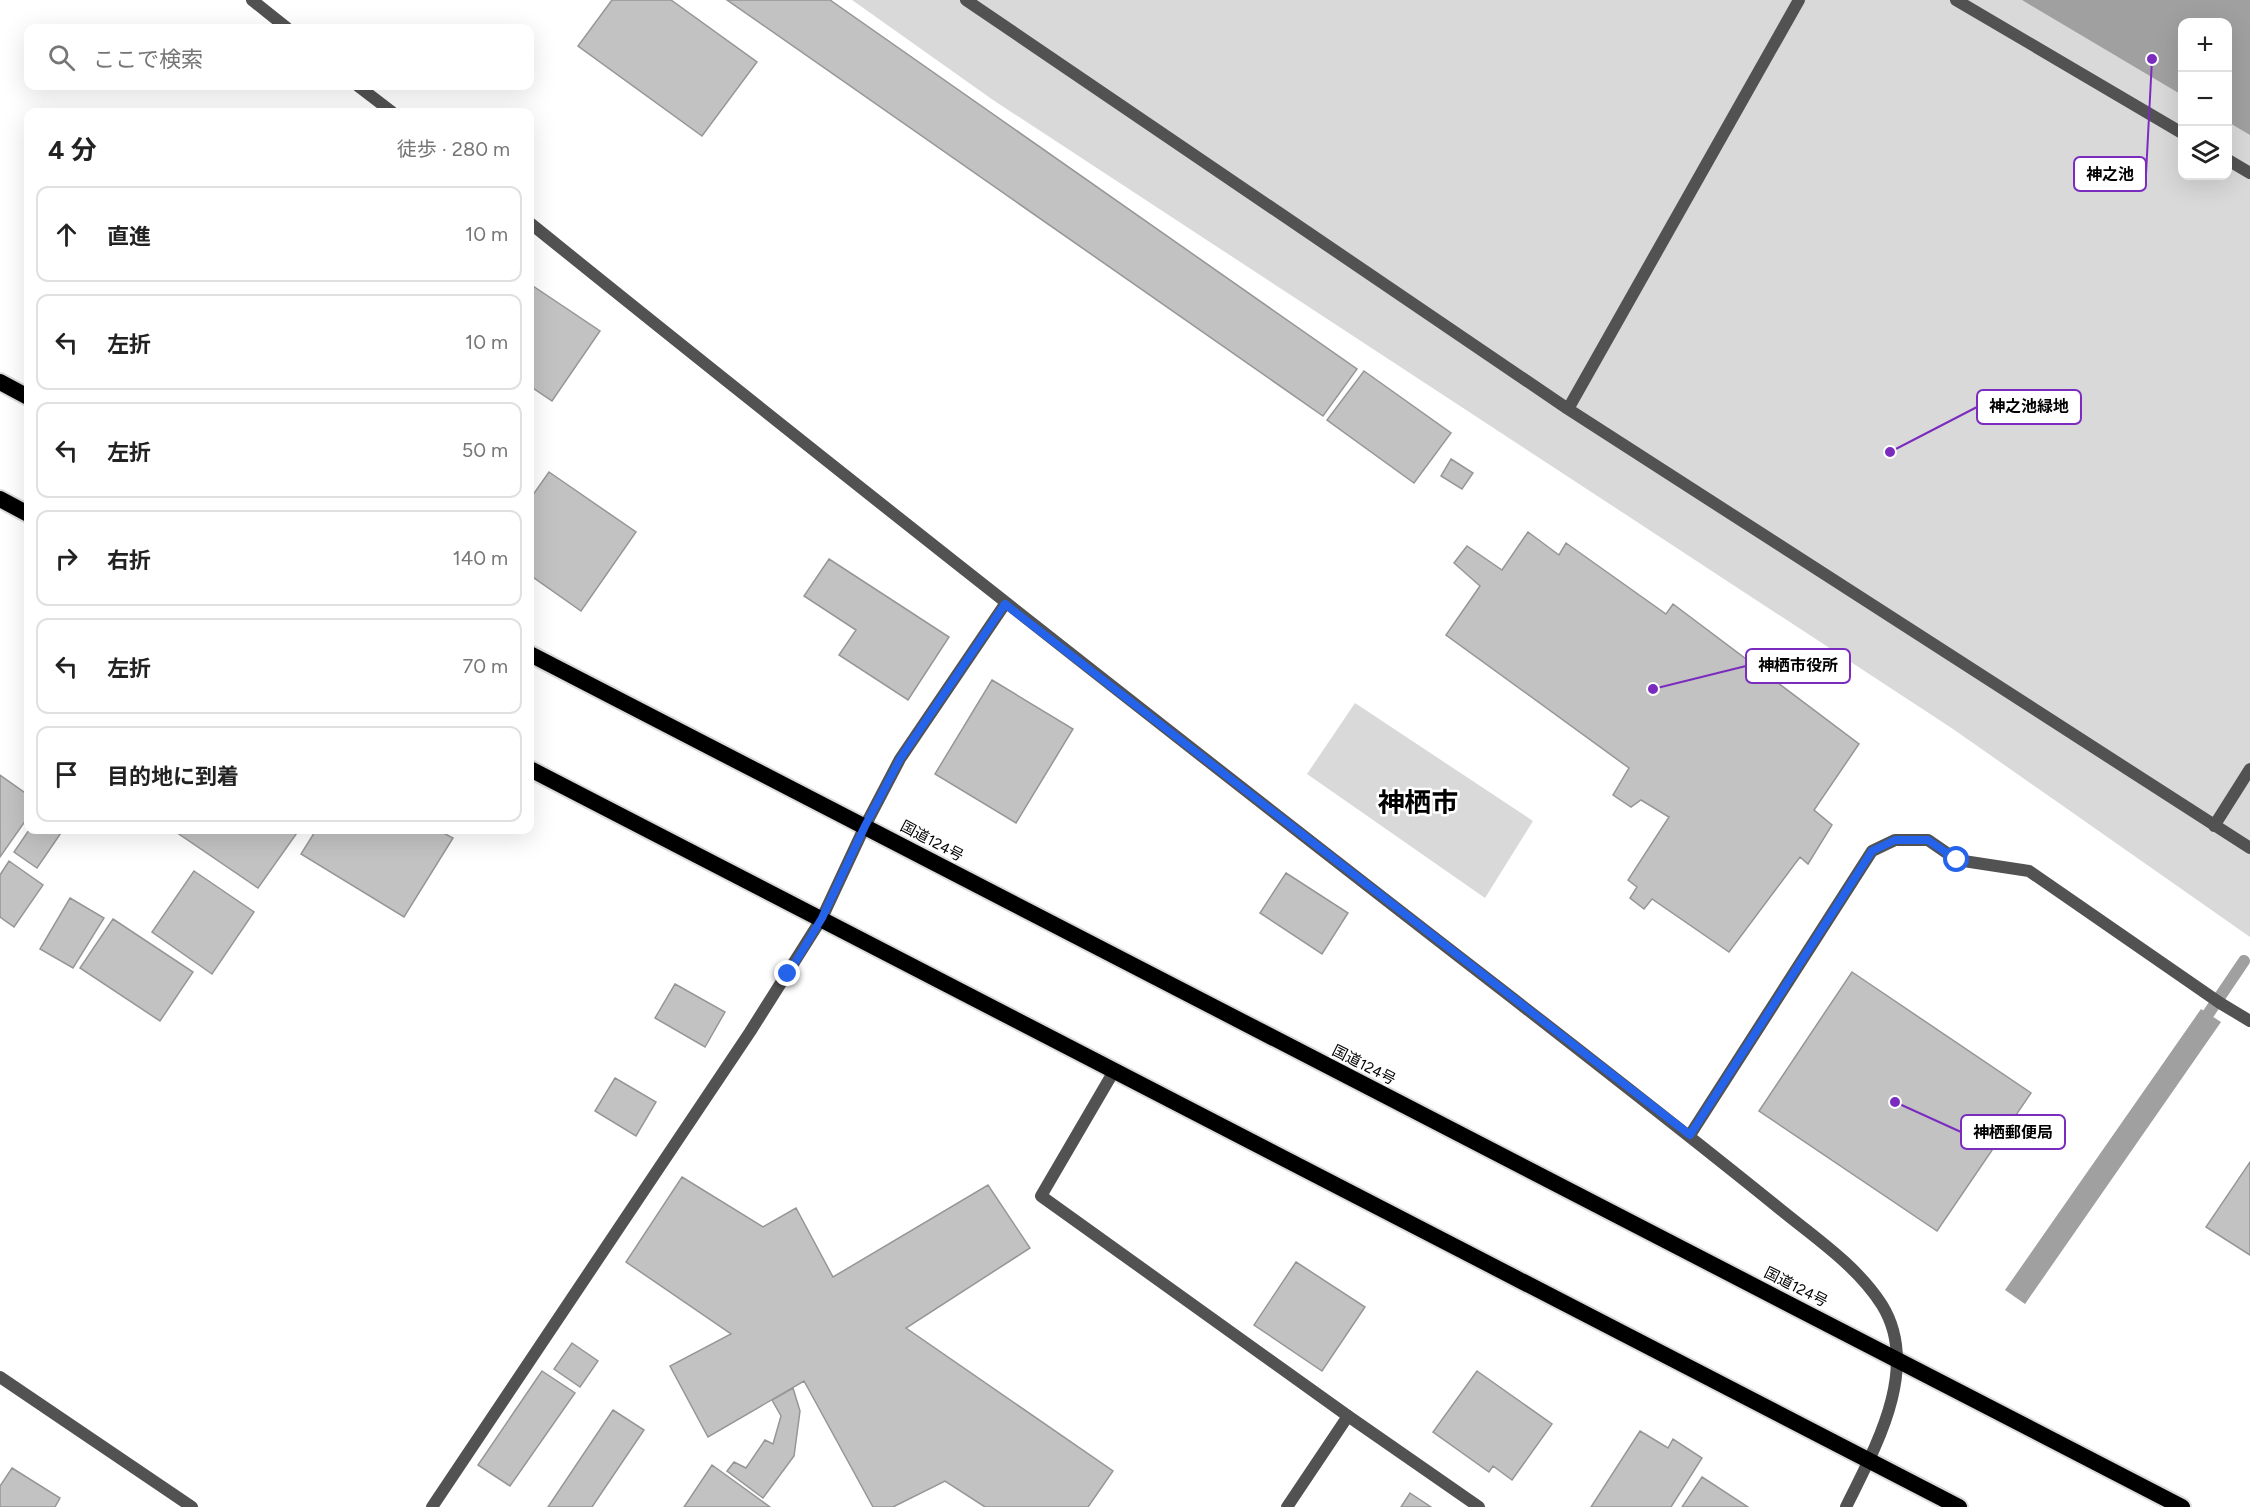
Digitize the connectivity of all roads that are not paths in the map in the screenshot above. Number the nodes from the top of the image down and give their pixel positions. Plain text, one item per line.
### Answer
1 (252, 0) edge
2 (966, 0) edge
3 (1799, 0) edge
4 (1956, 0) edge
5 (282, 24) edge
6 (363, 90) edge
7 (387, 108) edge
8 (2178, 131) edge
9 (2232, 162) edge
10 (2250, 173) edge
11 (534, 226) edge
12 (0, 382) edge
13 (24, 395) edge
14 (1568, 409) junction
15 (0, 499) edge
16 (24, 512) edge
17 (1005, 604) junction
18 (534, 656) edge
19 (2250, 769) edge
20 (534, 771) edge
21 (865, 826) junction
22 (2214, 826) junction
23 (2250, 848) edge
24 (822, 918) junction
25 (2248, 1019) edge
26 (1114, 1071) junction
27 (1690, 1135) junction
28 (1897, 1360) junction
29 (0, 1377) edge
30 (1348, 1416) junction
31 (1869, 1461) junction
32 (192, 1507) edge
33 (432, 1507) edge
34 (1287, 1507) edge
35 (1479, 1507) edge
36 (1846, 1507) edge
37 (1959, 1507) edge
38 (2182, 1507) edge

1 - 5 street
2 - 14 street
3 - 14 street
4 - 8 street
6 - 7 street
9 - 10 street
11 - 17 street
12 - 13 highway
14 - 22 street
15 - 16 highway
17 - 21 street
17 - 27 street
18 - 21 highway, 国道124号
19 - 22 street
20 - 24 highway
21 - 24 street
21 - 28 highway, 国道124号
22 - 23 street
24 - 26 highway
24 - 33 street
25 - 27 street
26 - 30 street
26 - 31 highway
27 - 28 street
28 - 31 street
28 - 38 highway, 国道124号
29 - 32 street
30 - 34 street
30 - 35 street
31 - 36 street
31 - 37 highway

